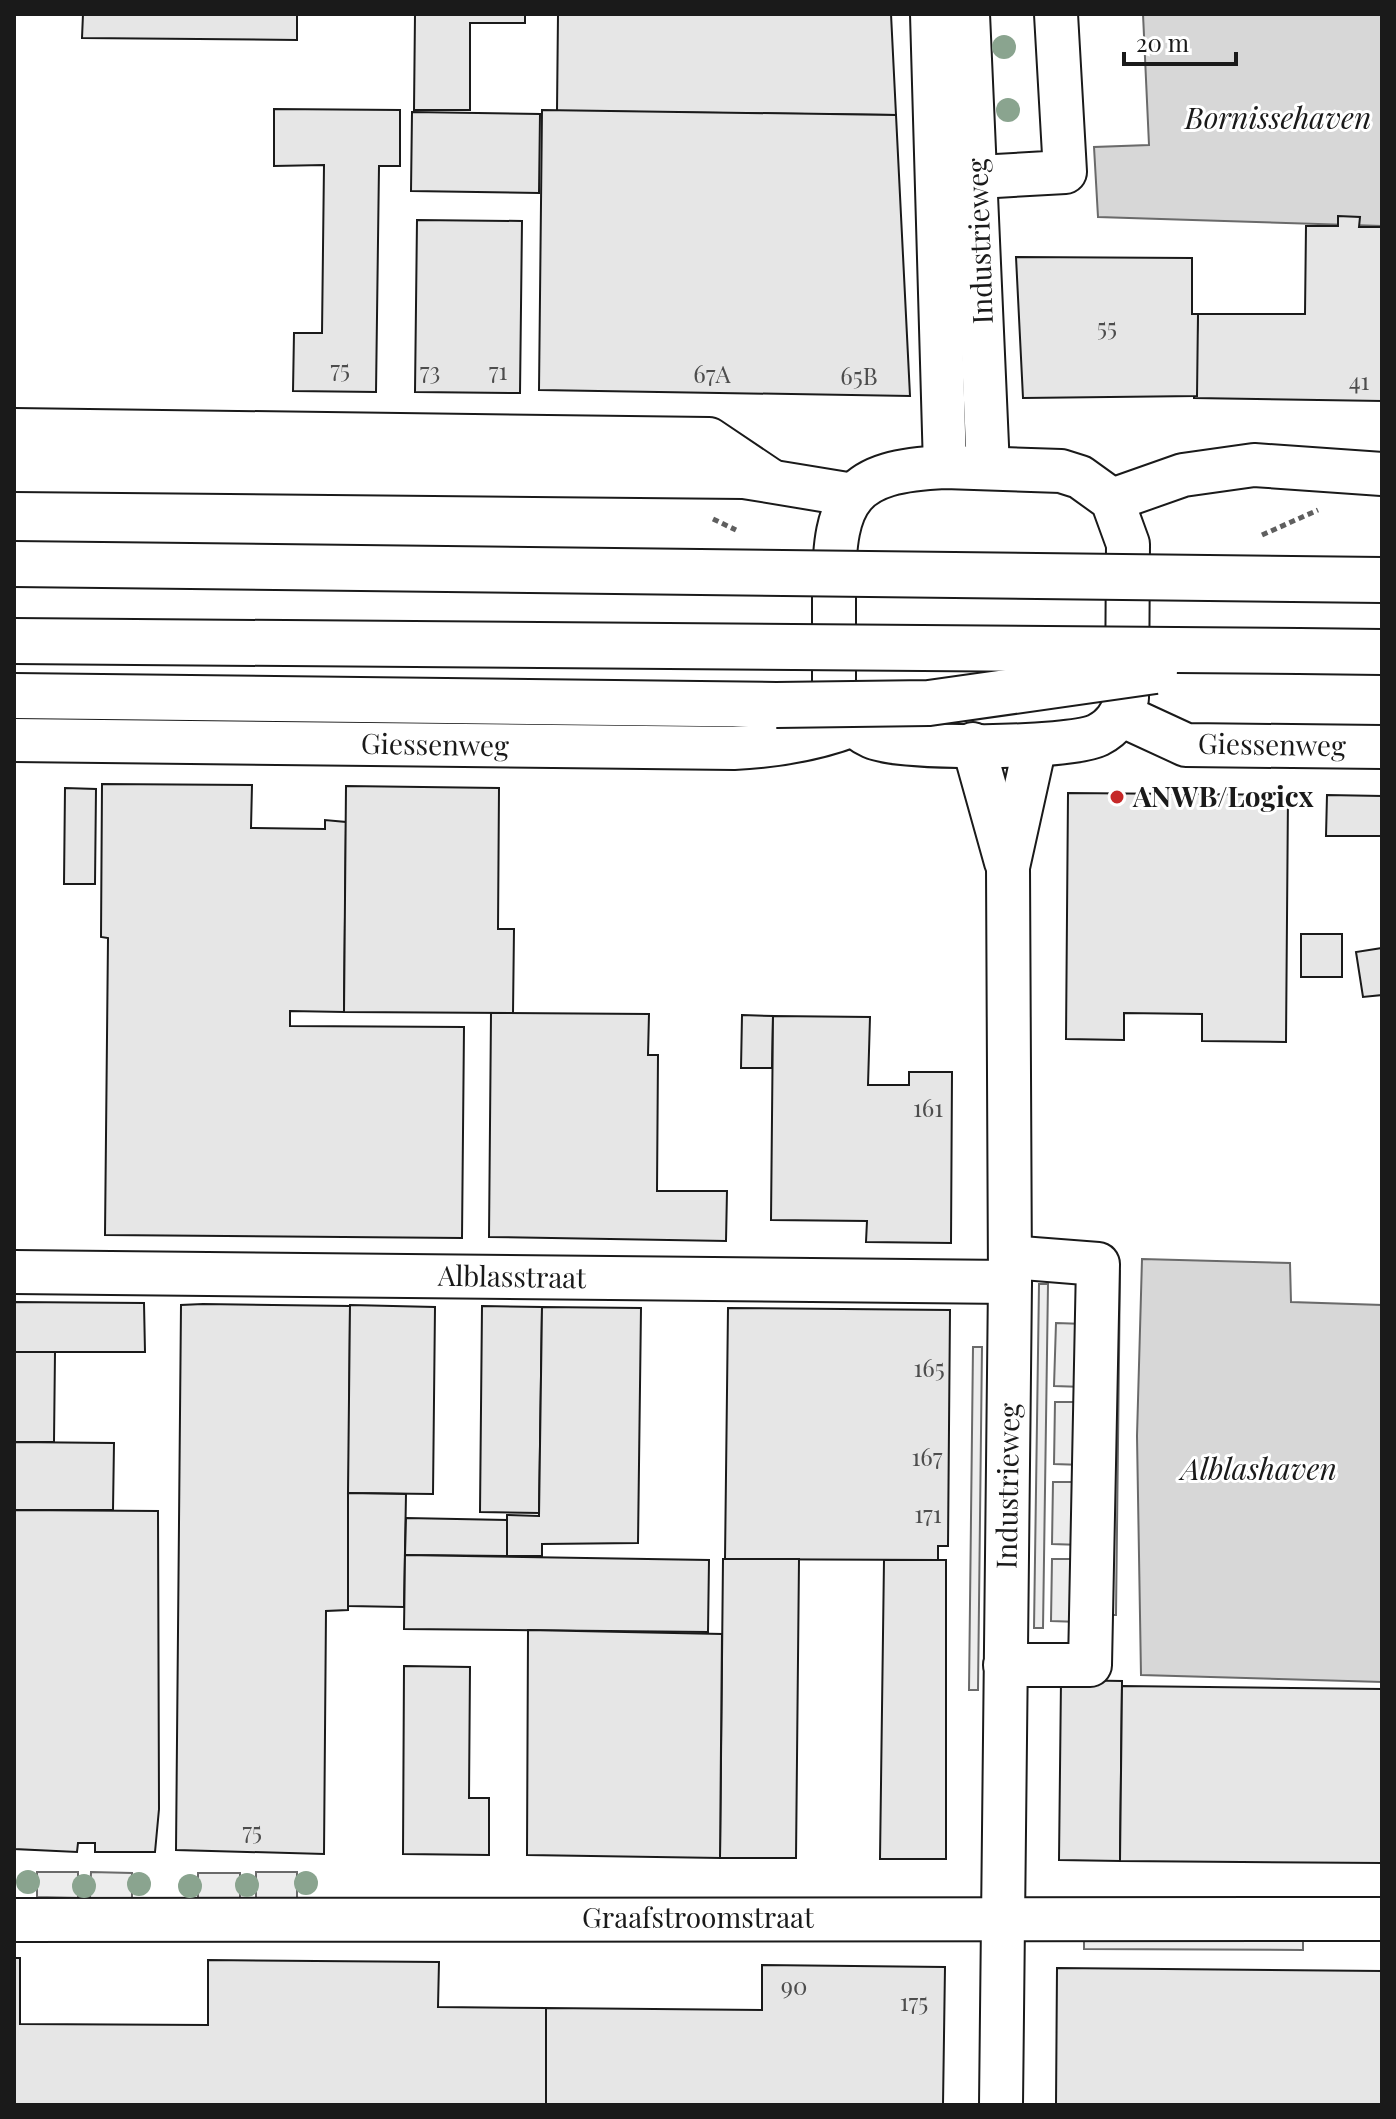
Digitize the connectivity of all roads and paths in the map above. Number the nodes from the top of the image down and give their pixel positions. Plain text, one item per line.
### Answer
1 (932, 14) edge
2 (968, 14) edge
3 (1056, 14) edge
4 (978, 177) junction
5 (14, 430) edge
6 (945, 467) junction
7 (988, 468) junction
8 (14, 470) edge
9 (1382, 474) edge
10 (771, 480) junction
11 (853, 495) junction
12 (1112, 500) junction
13 (14, 564) edge
14 (1382, 580) edge
15 (14, 641) edge
16 (1299, 651) junction
17 (1382, 652) edge
18 (14, 696) edge
19 (1121, 715) junction
20 (853, 725) junction
21 (14, 740) edge
22 (973, 744) junction
23 (1035, 745) junction
24 (1382, 747) edge
25 (1008, 867) junction
26 (1010, 1269) junction
27 (14, 1272) edge
28 (1005, 1665) junction
29 (1003, 1917) junction
30 (1382, 1919) edge
31 (14, 1920) edge
32 (1001, 2105) edge

1 - 6 street, Industrieweg
2 - 4 street, Industrieweg
3 - 4 street
4 - 7 street, Industrieweg
5 - 10 street
6 - 7 street
6 - 11 street
7 - 12 street
8 - 10 street
9 - 12 street
10 - 11 street
11 - 20 street
12 - 19 street
13 - 14 highway, bridge
15 - 16 highway, bridge
16 - 17 highway
16 - 18 highway, bridge
19 - 23 street
19 - 24 street, Giessenweg
20 - 21 street, Giessenweg
20 - 22 street
22 - 23 street
22 - 25 street, Industrieweg
23 - 25 street, Industrieweg
25 - 26 street, Industrieweg
26 - 27 street, Alblasstraat
26 - 28 street, Industrieweg
26 - 28 street, Alblasstraat
28 - 29 street, Industrieweg
29 - 30 street, Graafstroomstraat
29 - 31 street, Graafstroomstraat
29 - 32 street, Industrieweg

